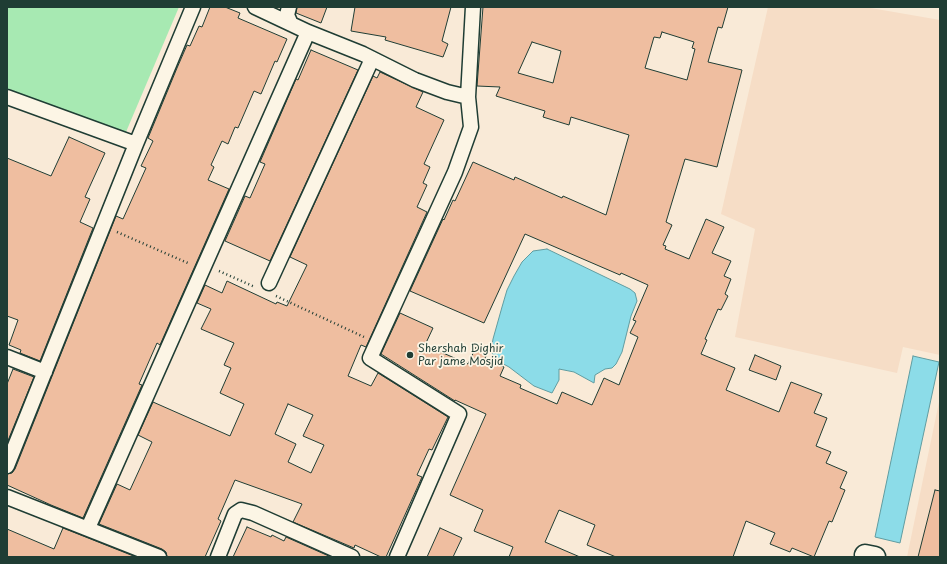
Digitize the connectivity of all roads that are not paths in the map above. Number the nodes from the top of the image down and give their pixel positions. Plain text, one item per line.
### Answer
1 (193, 7) edge
2 (255, 7) edge
3 (289, 7) edge
4 (473, 7) edge
5 (291, 24) junction
6 (308, 32) junction
7 (372, 59) junction
8 (7, 97) edge
9 (468, 97) junction
10 (136, 144) junction
11 (266, 288) road end
12 (7, 357) edge
13 (45, 372) junction
14 (7, 466) edge
15 (7, 497) edge
16 (88, 528) junction
17 (159, 557) edge
18 (218, 557) edge
19 (352, 557) edge
20 (397, 557) edge

1 - 10 street
2 - 5 street
3 - 5 street
4 - 9 street
5 - 6 street
6 - 7 street
6 - 16 street
7 - 9 street
7 - 11 street
8 - 10 street
9 - 20 street
10 - 13 street
12 - 13 street
13 - 14 street
15 - 16 street
16 - 17 street
18 - 19 street

